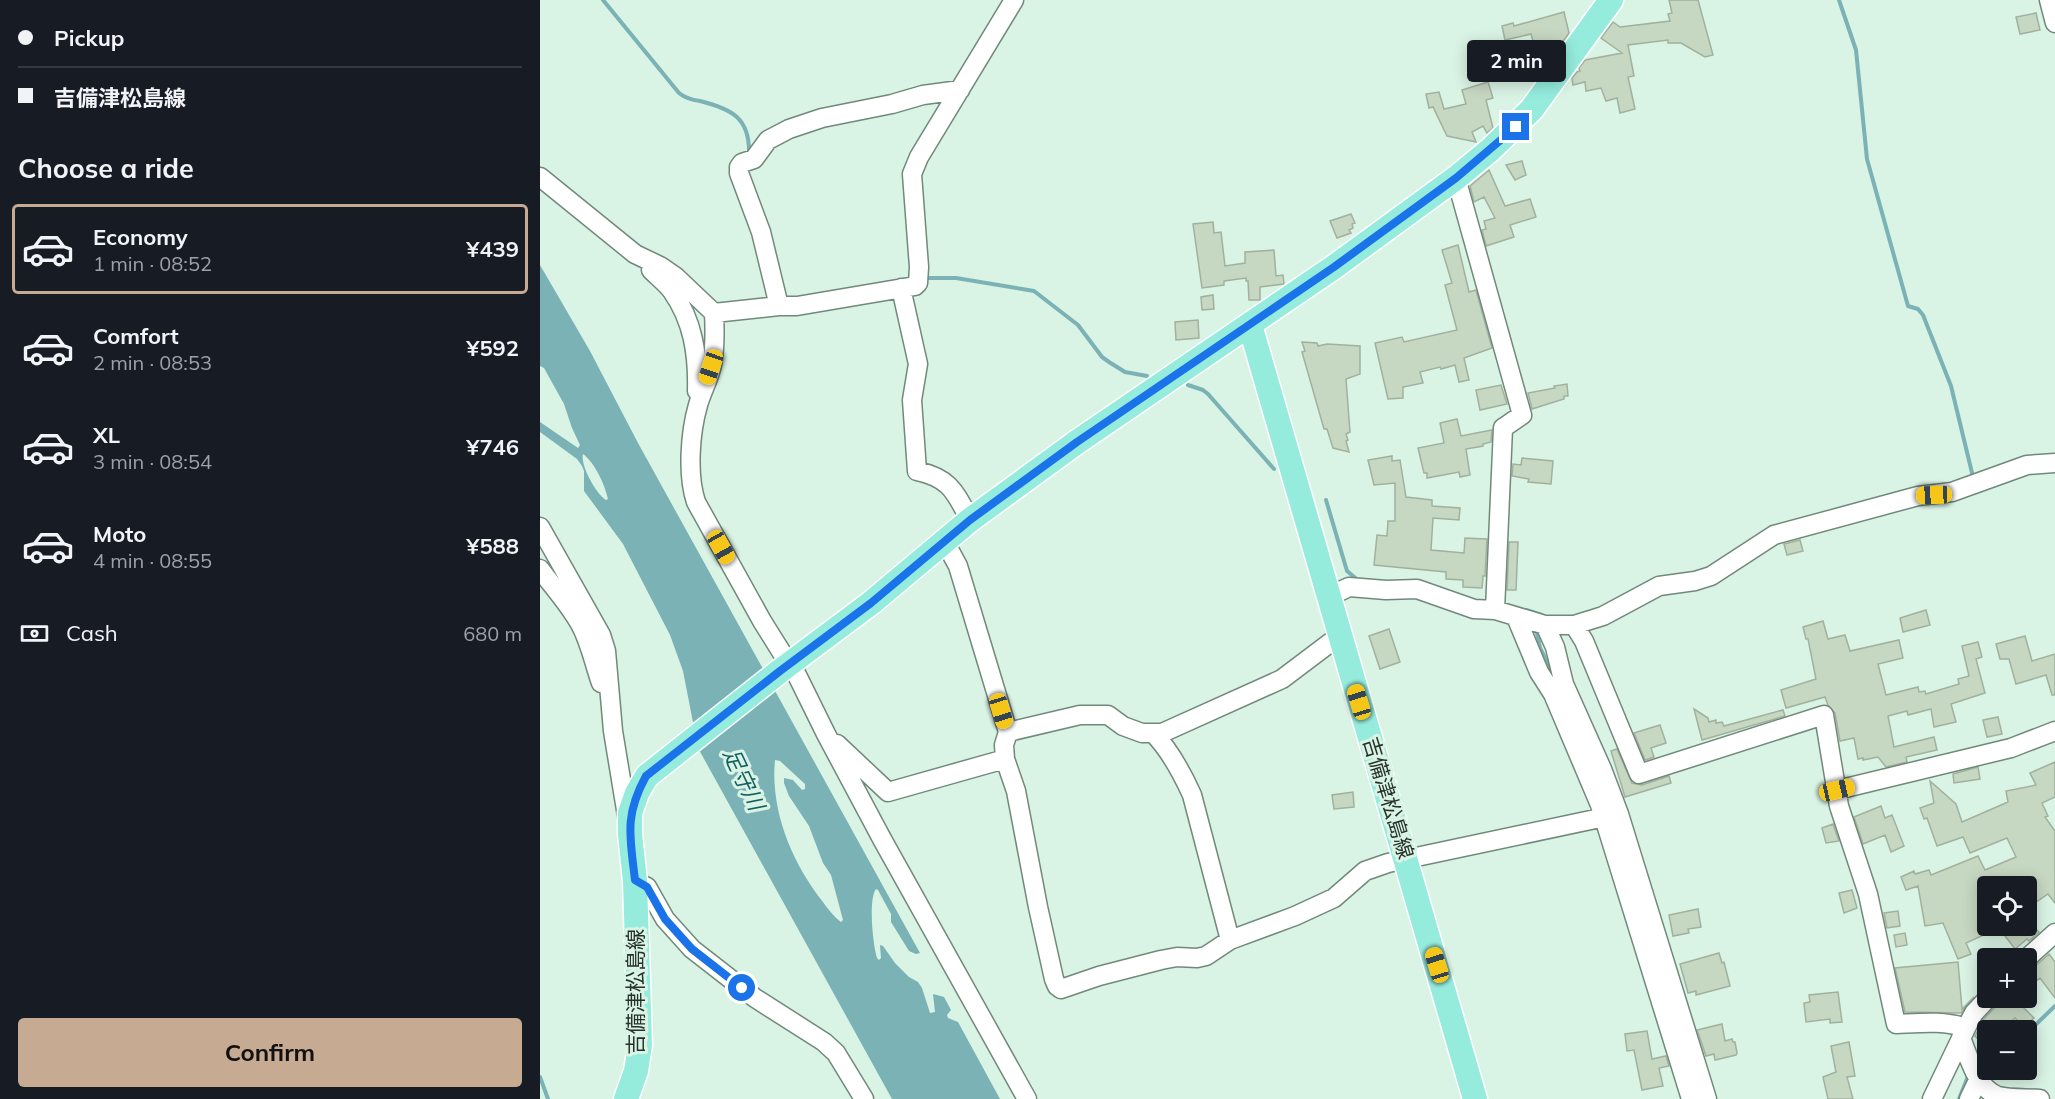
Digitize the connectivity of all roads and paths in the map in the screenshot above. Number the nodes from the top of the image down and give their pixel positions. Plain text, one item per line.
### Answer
1 (1014, 0) edge
2 (1611, 0) edge
3 (2049, 0) edge
4 (2055, 23) edge
5 (960, 90) junction
6 (540, 177) edge
7 (1456, 178) junction
8 (635, 254) junction
9 (912, 282) junction
10 (779, 306) junction
11 (714, 314) junction
12 (1250, 325) junction
13 (697, 406) junction
14 (2055, 463) edge
15 (970, 520) junction
16 (540, 527) edge
17 (945, 542) junction
18 (540, 569) edge
19 (1328, 597) junction
20 (1495, 605) junction
21 (1533, 622) junction
22 (1574, 625) junction
23 (1339, 636) junction
24 (786, 667) junction
25 (610, 705) junction
26 (2055, 731) edge
27 (1008, 732) junction
28 (1153, 733) junction
29 (826, 734) junction
30 (1005, 759) junction
31 (619, 770) junction
32 (646, 776) junction
33 (1837, 790) junction
34 (1612, 815) junction
35 (630, 834) junction
36 (1405, 858) junction
37 (635, 880) junction
38 (2055, 933) edge
39 (1230, 940) junction
40 (2037, 949) edge
41 (1979, 1008) edge
42 (1963, 1033) junction
43 (1977, 1073) joint
44 (1982, 1080) edge
45 (626, 1099) edge
46 (864, 1099) edge
47 (1027, 1099) edge
48 (1475, 1099) edge
49 (1692, 1099) edge
50 (1707, 1099) edge
51 (1932, 1099) edge
52 (1969, 1099) edge
53 (2040, 1099) edge

1 - 5 street
2 - 7 main road, 吉備津松島線
3 - 4 street
5 - 9 street
5 - 10 street
6 - 8 street
7 - 12 main road, 吉備津松島線
7 - 20 street
8 - 11 street
8 - 13 street
9 - 10 street
9 - 15 street
10 - 11 street
11 - 13 street
12 - 15 main road, 吉備津松島線
12 - 19 main road, 吉備津松島線
13 - 24 street
14 - 22 street
15 - 17 main road, 吉備津松島線
16 - 25 street
17 - 24 main road, 吉備津松島線
17 - 27 street
18 - 25 street
19 - 20 street
19 - 23 main road, 吉備津松島線
20 - 21 street
21 - 22 street
21 - 34 street
21 - 34 street
22 - 33 street
23 - 28 street
23 - 36 main road, 吉備津松島線
24 - 29 street
24 - 32 main road, 吉備津松島線
25 - 31 street
26 - 33 street
27 - 28 street
27 - 30 street
28 - 39 street
29 - 30 street
29 - 47 street
30 - 39 street
31 - 32 street
31 - 35 street
32 - 35 main road, 吉備津松島線
33 - 42 street
34 - 36 street
34 - 49 street
34 - 50 street
35 - 37 main road, 吉備津松島線
36 - 39 street
36 - 48 main road, 吉備津松島線
37 - 45 main road, 吉備津松島線
37 - 46 street
38 - 40 street
41 - 42 street
42 - 43 street
42 - 51 street
43 - 52 street
44 - 53 street

